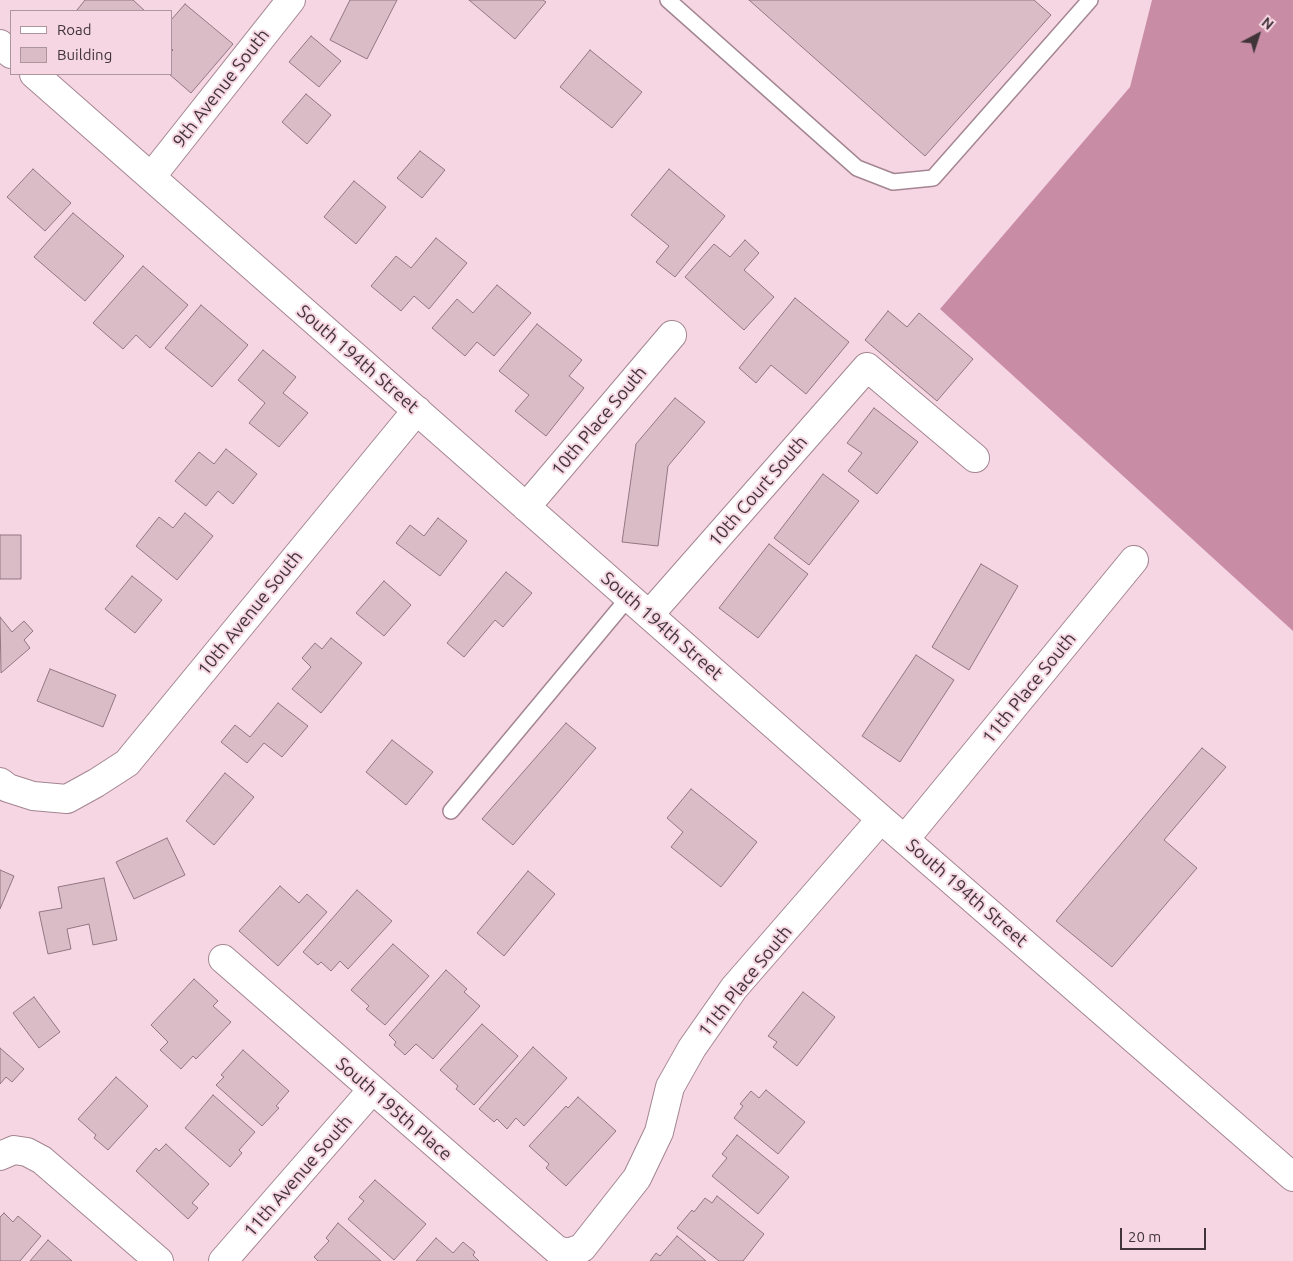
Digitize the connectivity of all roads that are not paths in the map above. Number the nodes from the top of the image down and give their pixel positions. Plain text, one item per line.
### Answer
1 (668, 0) edge
2 (1090, 0) edge
3 (287, 1) edge
4 (0, 44) edge
5 (10, 53) edge
6 (35, 75) edge
7 (151, 177) junction
8 (672, 335) dead end
9 (417, 410) junction
10 (975, 458) dead end
11 (526, 507) junction
12 (1134, 560) dead end
13 (639, 606) junction
14 (0, 782) edge
15 (451, 811) dead end
16 (882, 819) junction
17 (905, 840) junction
18 (223, 959) dead end
19 (372, 1090) junction
20 (7, 1153) edge
21 (1293, 1177) edge
22 (568, 1253) joint
23 (159, 1261) edge
24 (223, 1261) edge

1 - 2 lane
3 - 7 street, 9th Avenue South
4 - 5 street
6 - 7 street, South 194th Street
7 - 9 street, South 194th Street
8 - 11 street, 10th Place South
9 - 11 street, South 194th Street
9 - 14 street, 10th Avenue South
10 - 13 street, 10th Court South
11 - 13 street, South 194th Street
12 - 17 street, 11th Place South
13 - 15 lane
13 - 16 street, South 194th Street
16 - 17 street, South 194th Street
16 - 22 street, 11th Place South
17 - 21 street, South 194th Street
18 - 19 street, South 195th Place
19 - 22 street, South 195th Place
19 - 24 street, 11th Avenue South
20 - 23 street

